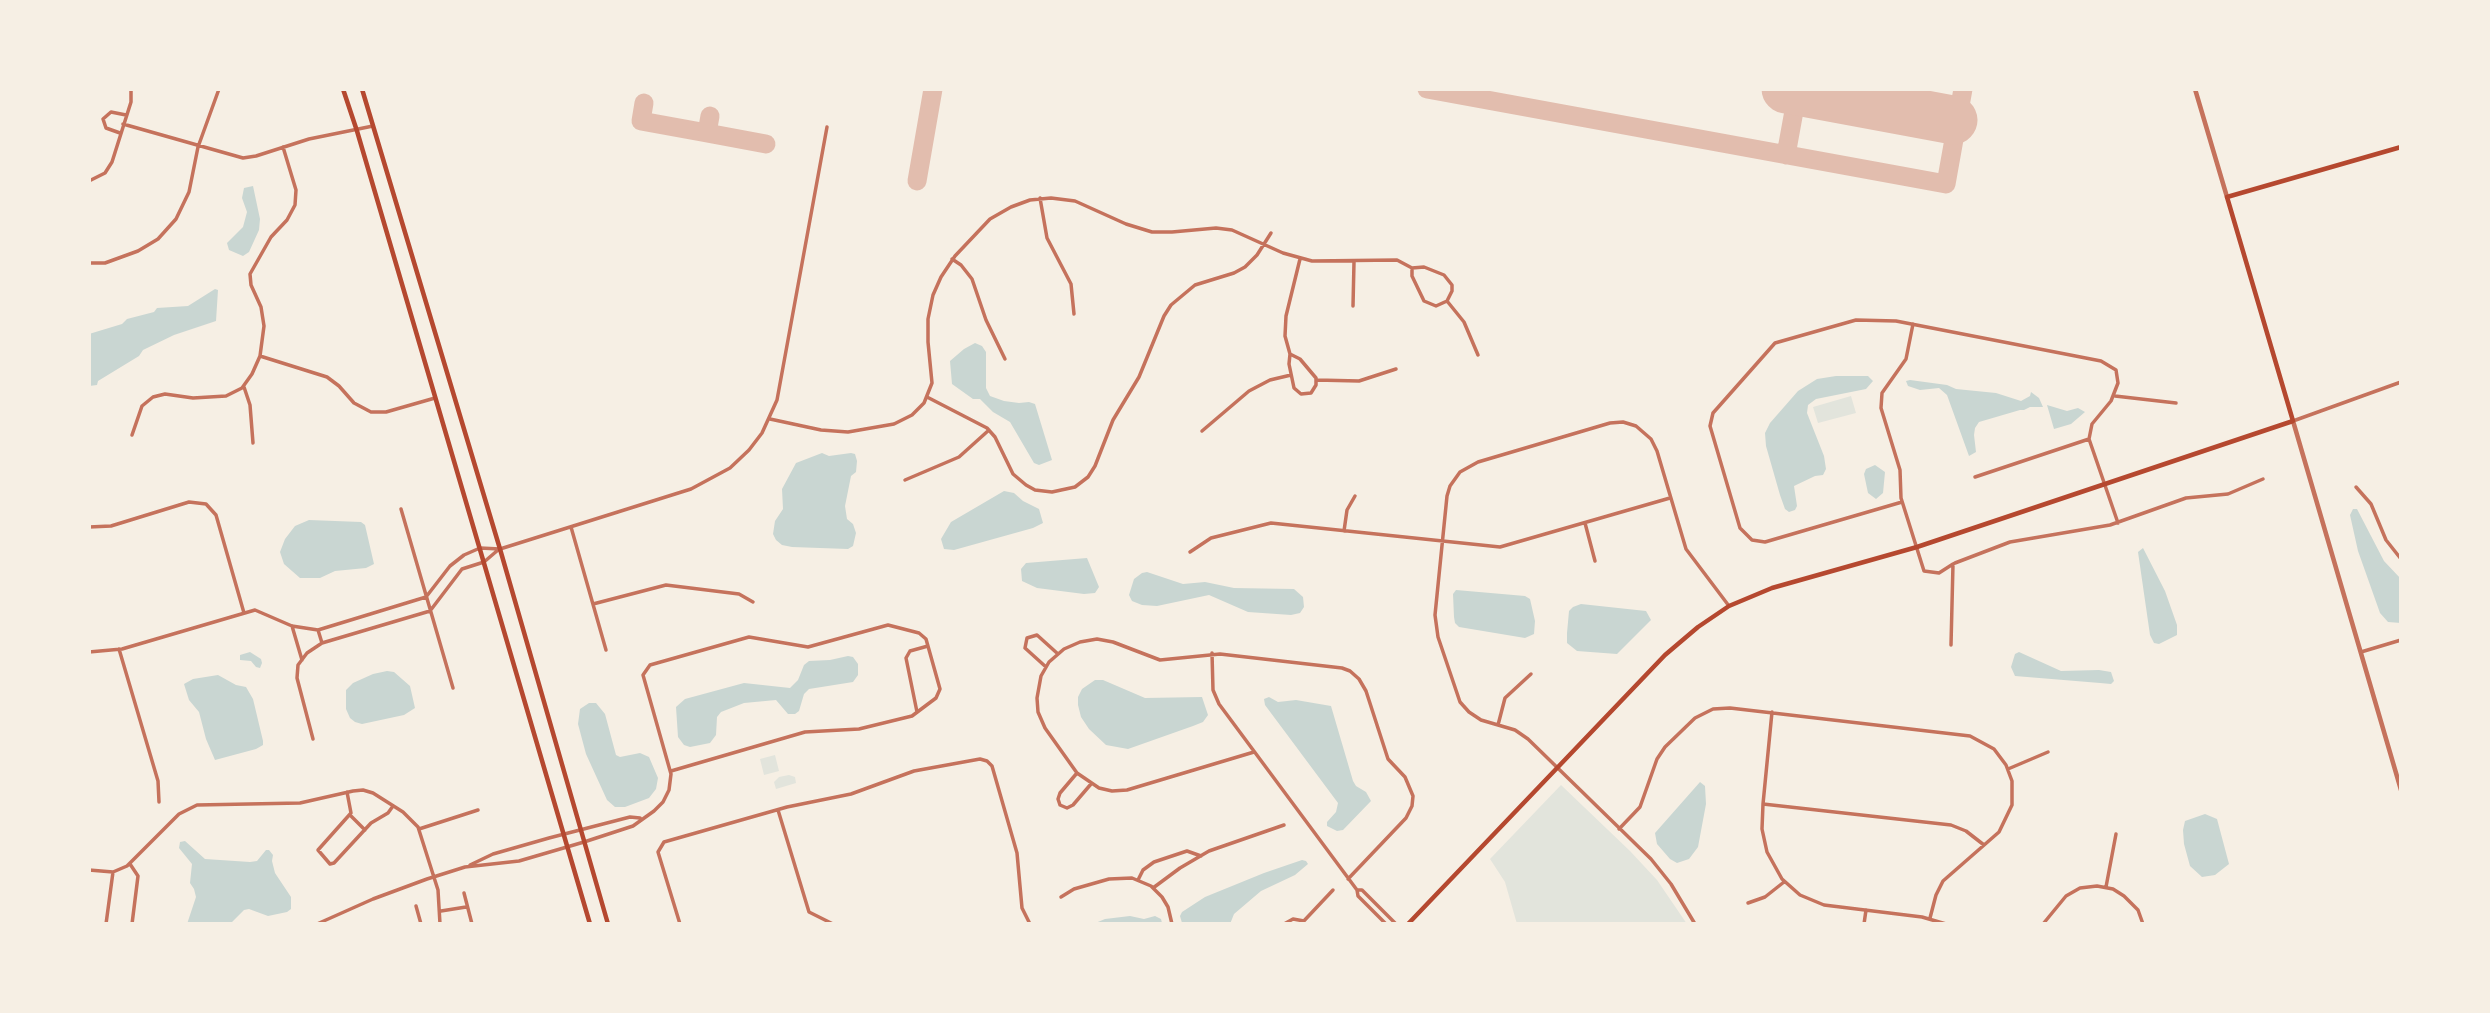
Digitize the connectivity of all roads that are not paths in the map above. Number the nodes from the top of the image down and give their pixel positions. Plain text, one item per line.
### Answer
1 (131, 89) edge
2 (219, 89) edge
3 (343, 89) edge
4 (362, 89) edge
5 (2195, 89) edge
6 (126, 116) junction
7 (123, 124) junction
8 (373, 126) junction
9 (827, 127) dead end
10 (357, 131) junction
11 (120, 133) junction
12 (198, 147) junction
13 (283, 147) junction
14 (2401, 147) edge
15 (89, 181) edge
16 (2227, 197) junction
17 (1040, 198) junction
18 (1271, 233) dead end
19 (1264, 244) junction
20 (952, 259) junction
21 (1300, 259) junction
22 (1354, 261) junction
23 (89, 263) edge
24 (1412, 268) junction
25 (1447, 301) junction
26 (1353, 306) dead end
27 (1074, 314) dead end
28 (1913, 324) junction
29 (1290, 354) junction
30 (1478, 355) dead end
31 (260, 356) junction
32 (1005, 359) dead end
33 (1396, 369) dead end
34 (1291, 375) junction
35 (1316, 380) junction
36 (2401, 382) edge
37 (244, 387) junction
38 (2115, 396) junction
39 (927, 397) junction
40 (435, 398) junction
41 (2176, 403) dead end
42 (770, 419) junction
43 (2293, 421) junction
44 (989, 430) junction
45 (1202, 431) dead end
46 (132, 435) dead end
47 (2089, 439) junction
48 (253, 443) dead end
49 (1975, 477) dead end
50 (905, 480) dead end
51 (2263, 480) dead end
52 (2105, 484) junction
53 (2356, 487) dead end
54 (1355, 496) dead end
55 (1670, 498) junction
56 (1902, 502) junction
57 (401, 509) dead end
58 (1585, 523) junction
59 (2118, 523) junction
60 (89, 527) edge
61 (571, 527) junction
62 (1344, 530) junction
63 (1443, 540) junction
64 (1917, 547) junction
65 (480, 548) junction
66 (500, 549) junction
67 (1190, 552) dead end
68 (2401, 559) edge
69 (1595, 561) dead end
70 (484, 562) junction
71 (1953, 564) junction
72 (426, 597) junction
73 (753, 602) dead end
74 (593, 604) junction
75 (1729, 606) junction
76 (430, 611) junction
77 (244, 613) junction
78 (292, 626) junction
79 (318, 630) junction
80 (2401, 640) edge
81 (322, 643) junction
82 (1951, 645) dead end
83 (928, 646) junction
84 (119, 649) junction
85 (606, 650) dead end
86 (2361, 652) junction
87 (89, 653) edge
88 (1212, 653) junction
89 (1058, 654) junction
90 (302, 660) junction
91 (1046, 667) junction
92 (1531, 674) dead end
93 (453, 688) dead end
94 (1772, 712) junction
95 (917, 713) junction
96 (1498, 725) junction
97 (313, 739) dead end
98 (1254, 752) junction
99 (2048, 752) dead end
100 (1556, 768) junction
101 (2008, 769) junction
102 (671, 771) junction
103 (1077, 773) junction
104 (1091, 784) junction
105 (2401, 790) edge
106 (347, 792) junction
107 (159, 802) dead end
108 (1763, 804) junction
109 (393, 806) junction
110 (478, 810) dead end
111 (778, 810) junction
112 (350, 815) junction
113 (642, 818) junction
114 (1284, 825) dead end
115 (419, 829) junction
116 (1619, 829) junction
117 (365, 830) junction
118 (581, 830) junction
119 (564, 834) junction
120 (2116, 834) dead end
121 (584, 842) junction
122 (1985, 846) junction
123 (568, 847) junction
124 (1201, 856) junction
125 (130, 864) junction
126 (465, 867) junction
127 (89, 870) edge
128 (113, 872) junction
129 (435, 876) junction
130 (1348, 879) junction
131 (1138, 880) junction
132 (1784, 882) junction
133 (2106, 887) junction
134 (1153, 888) junction
135 (1333, 890) dead end
136 (1357, 890) junction
137 (464, 893) dead end
138 (1061, 897) dead end
139 (1748, 903) dead end
140 (416, 906) dead end
141 (467, 906) junction
142 (1866, 910) junction
143 (441, 911) junction
144 (1930, 918) junction
145 (1303, 922) edge
146 (106, 924) edge
147 (131, 924) edge
148 (317, 924) edge
149 (421, 924) edge
150 (440, 924) edge
151 (472, 924) edge
152 (590, 924) edge
153 (608, 924) edge
154 (680, 924) edge
155 (833, 924) edge
156 (1030, 924) edge
157 (1172, 924) edge
158 (1284, 924) edge
159 (1386, 924) edge
160 (1396, 924) edge
161 (1408, 924) edge
162 (1695, 924) edge
163 (1864, 924) edge
164 (1946, 924) edge
165 (2043, 924) edge
166 (2143, 924) edge

1 - 6 street
2 - 12 street
3 - 10 main road
4 - 8 main road
5 - 16 street
6 - 7 street
6 - 11 street
7 - 11 street
7 - 12 street
8 - 10 street
8 - 66 main road
9 - 42 street
10 - 13 street
10 - 40 main road
11 - 15 street
12 - 13 street
12 - 23 street
13 - 31 street
14 - 16 main road
16 - 43 main road
17 - 19 street
17 - 20 street
17 - 27 street
18 - 19 street
19 - 21 street
19 - 44 street
20 - 32 street
20 - 39 street
21 - 22 street
21 - 29 street
22 - 24 street
22 - 26 street
24 - 25 street
24 - 25 street
25 - 30 street
28 - 38 street
28 - 56 street
28 - 56 street
29 - 34 street
29 - 35 street
31 - 37 street
31 - 40 street
33 - 35 street
34 - 35 street
34 - 45 street
36 - 43 street
37 - 46 street
37 - 48 street
38 - 41 street
38 - 47 street
39 - 42 street
39 - 44 street
40 - 65 main road
42 - 61 street
43 - 52 main road
43 - 86 street
44 - 50 street
47 - 49 street
47 - 52 street
51 - 59 street
52 - 59 street
52 - 64 main road
53 - 68 street
54 - 62 street
55 - 58 street
55 - 63 street
55 - 75 street
56 - 64 street
57 - 72 street
58 - 63 street
58 - 69 street
59 - 71 street
60 - 77 street
61 - 66 street
61 - 74 street
62 - 63 street
62 - 67 street
63 - 96 street
64 - 71 street
64 - 75 main road
65 - 66 street
65 - 70 main road
65 - 72 street
66 - 70 street
66 - 118 main road
70 - 76 street
70 - 119 main road
71 - 82 street
72 - 76 street
72 - 79 street
73 - 74 street
74 - 85 street
75 - 100 main road
76 - 81 street
76 - 93 street
77 - 78 street
77 - 84 street
78 - 79 street
78 - 90 street
79 - 81 street
80 - 86 street
81 - 90 street
83 - 95 street
83 - 95 street
83 - 102 street
84 - 87 street
84 - 107 street
86 - 105 street
88 - 89 street
88 - 98 street
88 - 130 street
89 - 91 street
89 - 91 street
90 - 97 street
91 - 103 street
92 - 96 street
94 - 101 street
94 - 108 street
94 - 116 street
95 - 102 street
96 - 100 street
98 - 104 street
98 - 130 street
99 - 101 street
100 - 116 street
100 - 161 main road
101 - 122 street
102 - 113 street
103 - 104 street
103 - 104 street
106 - 109 street
106 - 112 street
106 - 125 street
108 - 122 street
108 - 132 street
109 - 115 street
109 - 117 street
110 - 115 street
111 - 154 street
111 - 155 street
111 - 156 street
112 - 117 street
112 - 117 street
113 - 118 street
113 - 121 street
114 - 124 street
115 - 129 street
116 - 162 street
118 - 119 street
118 - 121 main road
119 - 123 main road
119 - 126 street
120 - 133 street
121 - 123 street
121 - 153 main road
122 - 144 street
123 - 126 street
123 - 152 main road
124 - 131 street
124 - 134 street
125 - 128 street
125 - 147 street
126 - 129 street
127 - 128 street
128 - 146 street
129 - 143 street
129 - 148 street
130 - 136 street
131 - 134 street
131 - 138 street
132 - 139 street
132 - 142 street
133 - 165 street
133 - 166 street
134 - 157 street
135 - 145 street
136 - 159 street
136 - 160 street
137 - 141 street
140 - 149 street
141 - 143 street
141 - 151 street
142 - 144 street
142 - 163 street
143 - 150 street
144 - 164 street
145 - 158 street

